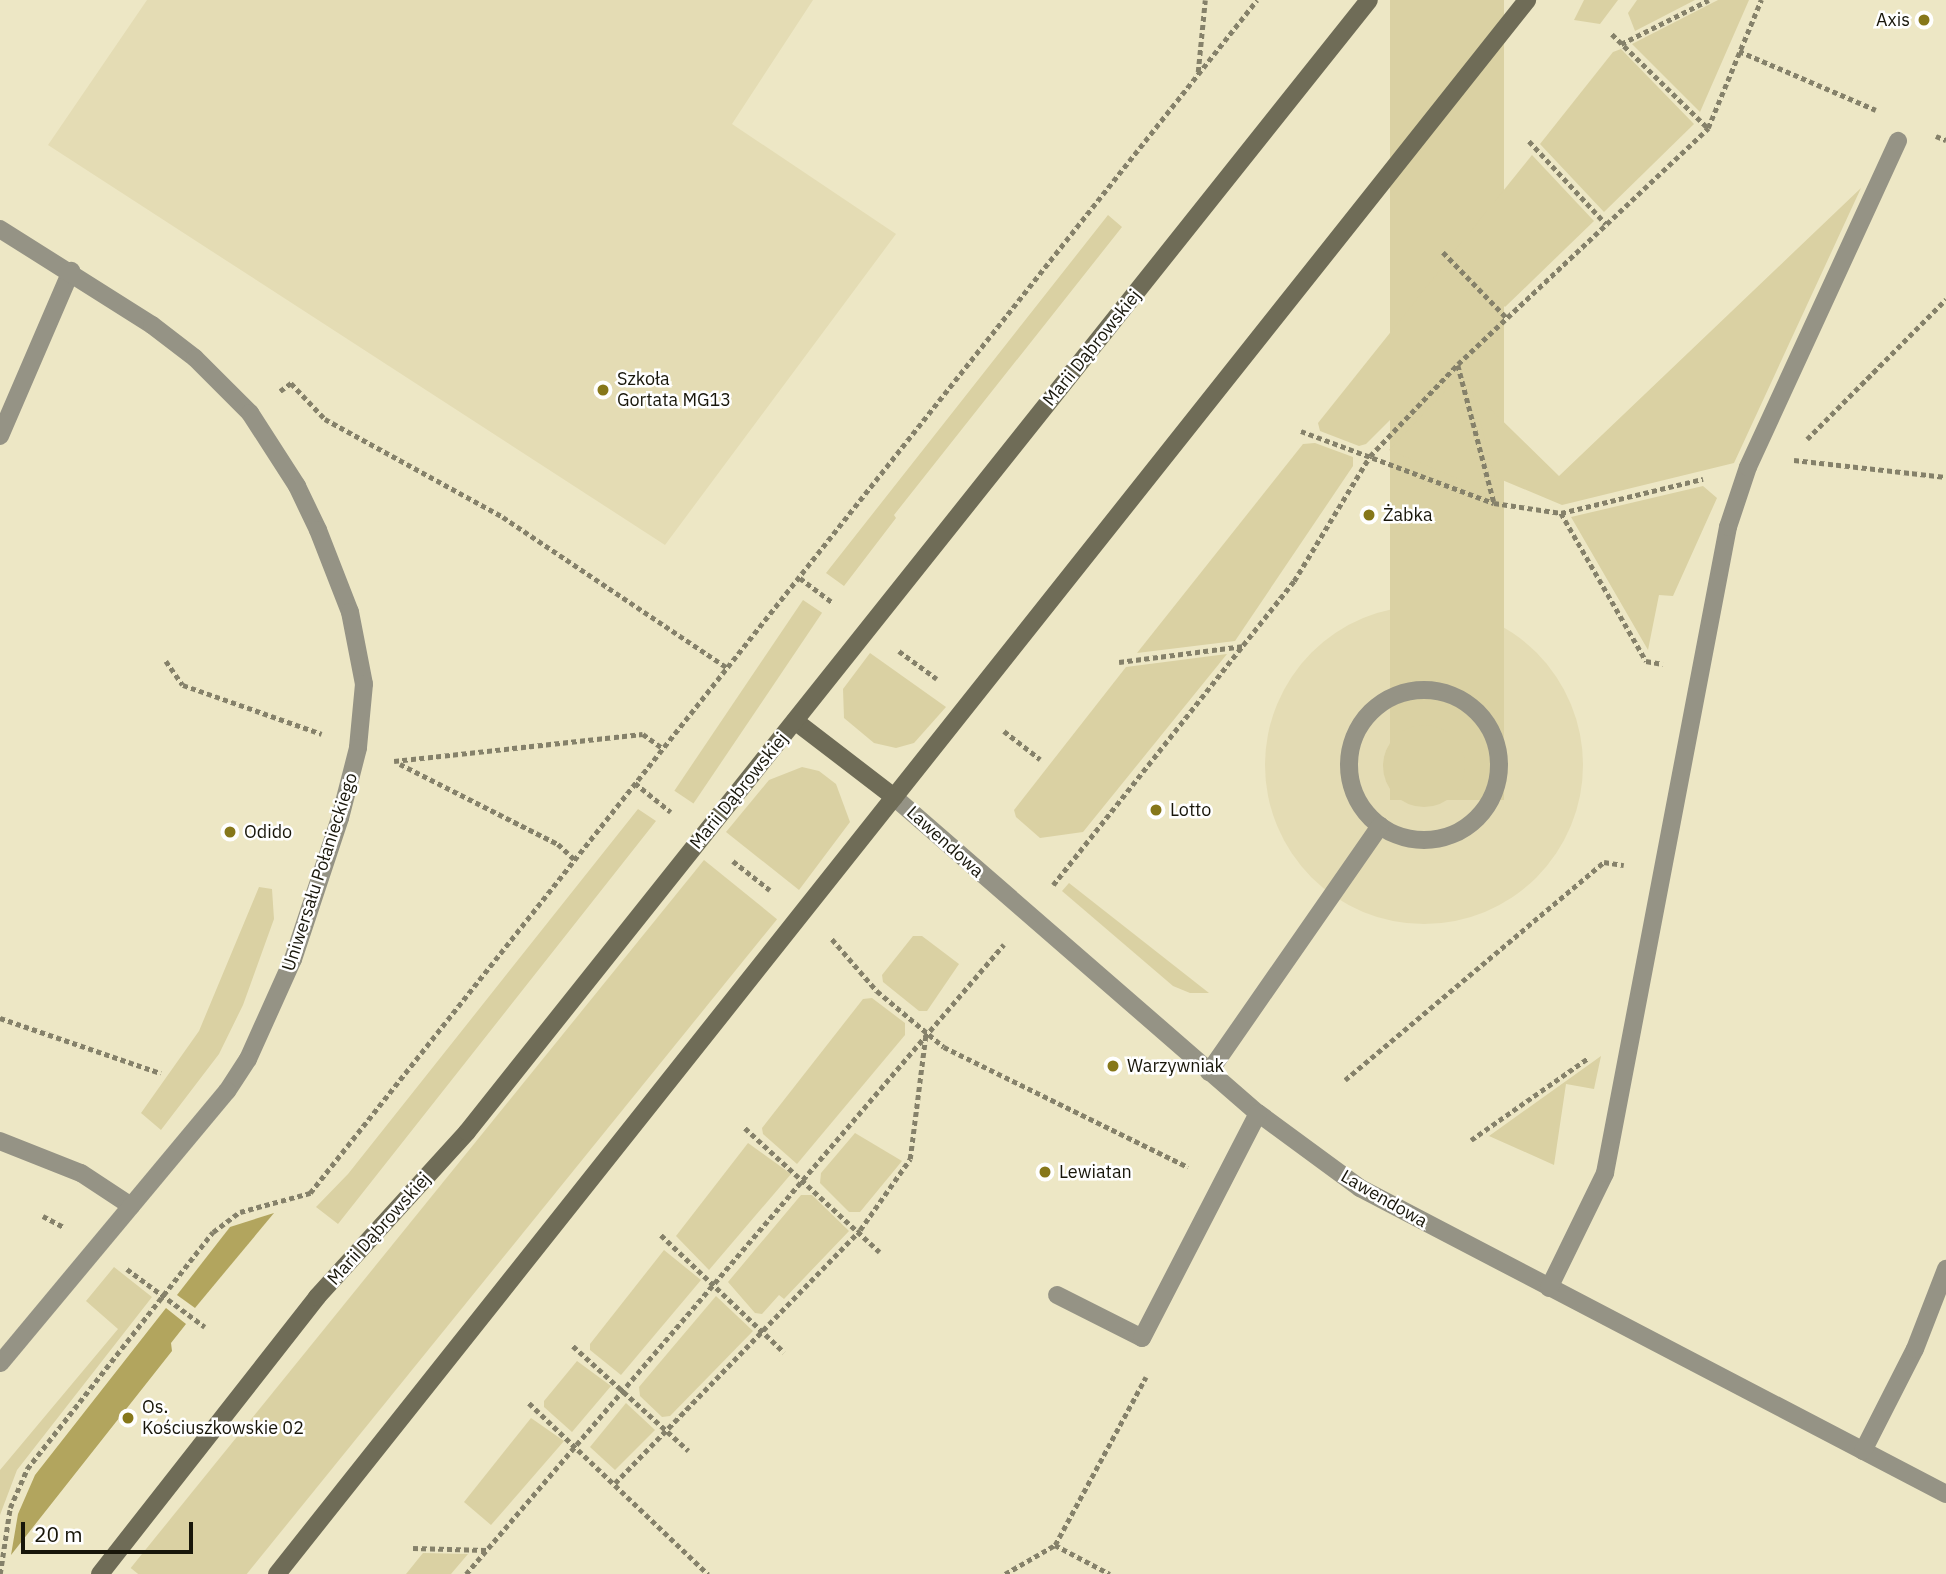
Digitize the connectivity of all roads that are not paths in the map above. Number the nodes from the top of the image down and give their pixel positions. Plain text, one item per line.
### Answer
1 (1369, 0) edge
2 (1527, 0) edge
3 (1898, 141) dead end
4 (0, 229) edge
5 (71, 271) junction
6 (0, 436) edge
7 (795, 721) junction
8 (894, 797) junction
9 (1380, 826) junction
10 (1209, 1072) junction
11 (1258, 1114) junction
12 (0, 1141) edge
13 (131, 1206) junction
14 (1946, 1269) edge
15 (1549, 1288) junction
16 (1057, 1295) dead end
17 (0, 1363) edge
18 (1863, 1451) junction
19 (1946, 1494) edge
20 (100, 1574) edge
21 (277, 1574) edge

1 - 7 street, Marii Dąbrowskiej
2 - 8 street
3 - 15 street
4 - 5 street, Uniwersału Połanieckiego
5 - 6 street
5 - 13 street, Uniwersału Połanieckiego
7 - 8 street
7 - 20 street, Marii Dąbrowskiej
8 - 10 street, Lawendowa
8 - 21 street
9 - 9 street
9 - 10 street
10 - 11 street, Lawendowa
11 - 15 street, Lawendowa
11 - 16 street
12 - 13 street
13 - 17 street, Uniwersału Połanieckiego
14 - 18 street
15 - 18 street, Lawendowa
18 - 19 street, Lawendowa

